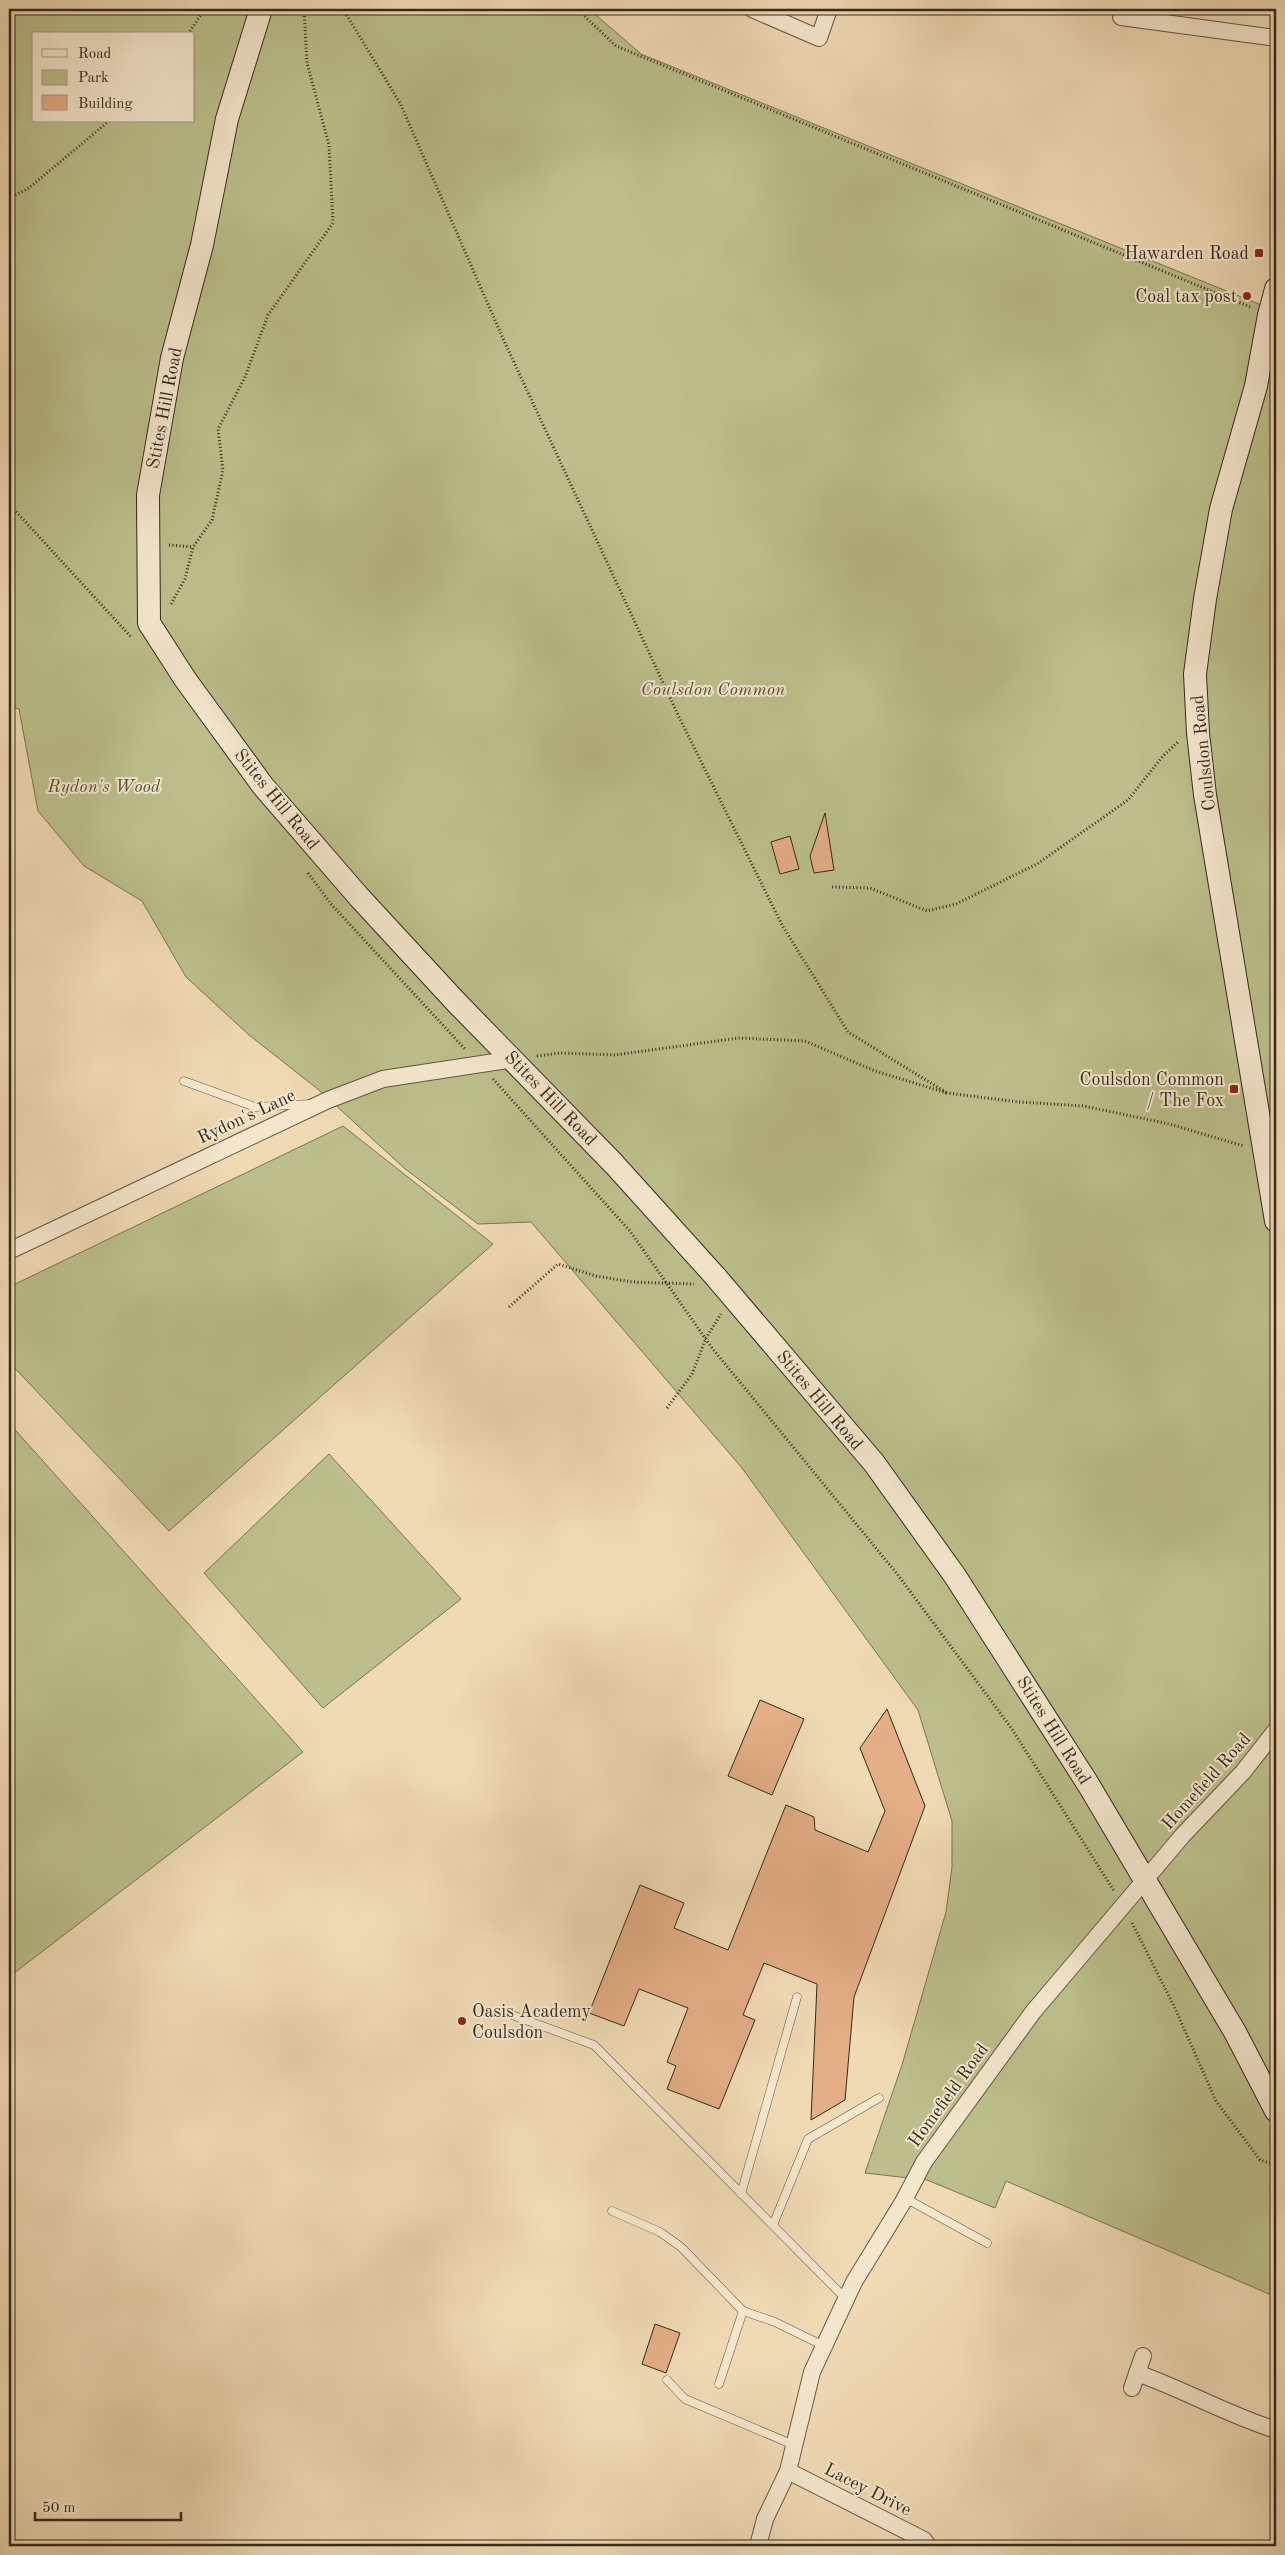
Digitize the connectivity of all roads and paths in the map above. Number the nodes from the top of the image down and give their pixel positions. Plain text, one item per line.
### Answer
1 (205, 9) edge
2 (261, 9) edge
3 (304, 9) edge
4 (344, 9) edge
5 (563, 9) edge
6 (577, 9) edge
7 (752, 9) edge
8 (829, 9) edge
9 (584, 15) junction
10 (1121, 17) dead end
11 (189, 32) edge
12 (1276, 38) edge
13 (108, 122) edge
14 (9, 198) edge
15 (1276, 289) edge
16 (1269, 315) junction
17 (168, 609) dead end
18 (1198, 733) junction
19 (832, 888) dead end
20 (514, 1059) junction
21 (480, 1064) junction
22 (184, 1082) dead end
23 (947, 1093) junction
24 (321, 1103) junction
25 (1270, 1149) edge
26 (1276, 1221) edge
27 (9, 1251) edge
28 (715, 1276) junction
29 (667, 1284) junction
30 (736, 1301) junction
31 (509, 1306) dead end
32 (706, 1338) junction
33 (666, 1408) dead end
34 (1276, 1730) edge
35 (1146, 1881) junction
36 (1124, 1907) junction
37 (797, 1997) dead end
38 (512, 2015) dead end
39 (878, 2098) dead end
40 (1276, 2111) edge
41 (1276, 2165) edge
42 (741, 2194) junction
43 (905, 2198) junction
44 (612, 2211) dead end
45 (773, 2225) junction
46 (987, 2243) dead end
47 (846, 2299) junction
48 (743, 2311) junction
49 (824, 2346) junction
50 (1143, 2356) dead end
51 (666, 2380) dead end
52 (719, 2384) dead end
53 (1276, 2430) edge
54 (794, 2445) junction
55 (788, 2472) junction
56 (758, 2546) edge
57 (928, 2546) edge

1 - 11 path
2 - 20 street, Stites Hill Road
3 - 17 path
4 - 23 path
5 - 9 path
6 - 9 path
7 - 8 street
9 - 16 path
10 - 12 street
13 - 14 path
15 - 16 street, Coulsdon Road
16 - 18 street, Coulsdon Road
18 - 19 path
18 - 25 street, Coulsdon Road
20 - 21 street, Rydon's Lane
20 - 23 path
20 - 28 street, Stites Hill Road
21 - 24 street, Rydon's Lane
21 - 29 path
22 - 24 lane
23 - 25 path
24 - 27 street, Rydon's Lane
25 - 26 street, Coulsdon Road
28 - 29 path
28 - 30 street, Stites Hill Road
29 - 31 path
29 - 32 path
30 - 32 path
30 - 35 street, Stites Hill Road
32 - 33 path
32 - 36 path
34 - 35 street, Homefield Road
35 - 36 street, Homefield Road
35 - 40 street, Stites Hill Road
36 - 41 path
36 - 43 street, Homefield Road
37 - 42 lane
38 - 42 lane
39 - 45 lane
42 - 45 lane
43 - 46 lane
43 - 47 street, Homefield Road
44 - 48 lane
45 - 47 lane
47 - 49 street, Homefield Road
48 - 49 lane
48 - 52 lane
49 - 54 street, Homefield Road
50 - 53 street
51 - 54 lane
54 - 55 street, Homefield Road
55 - 56 street, Homefield Road
55 - 57 street, Lacey Drive

